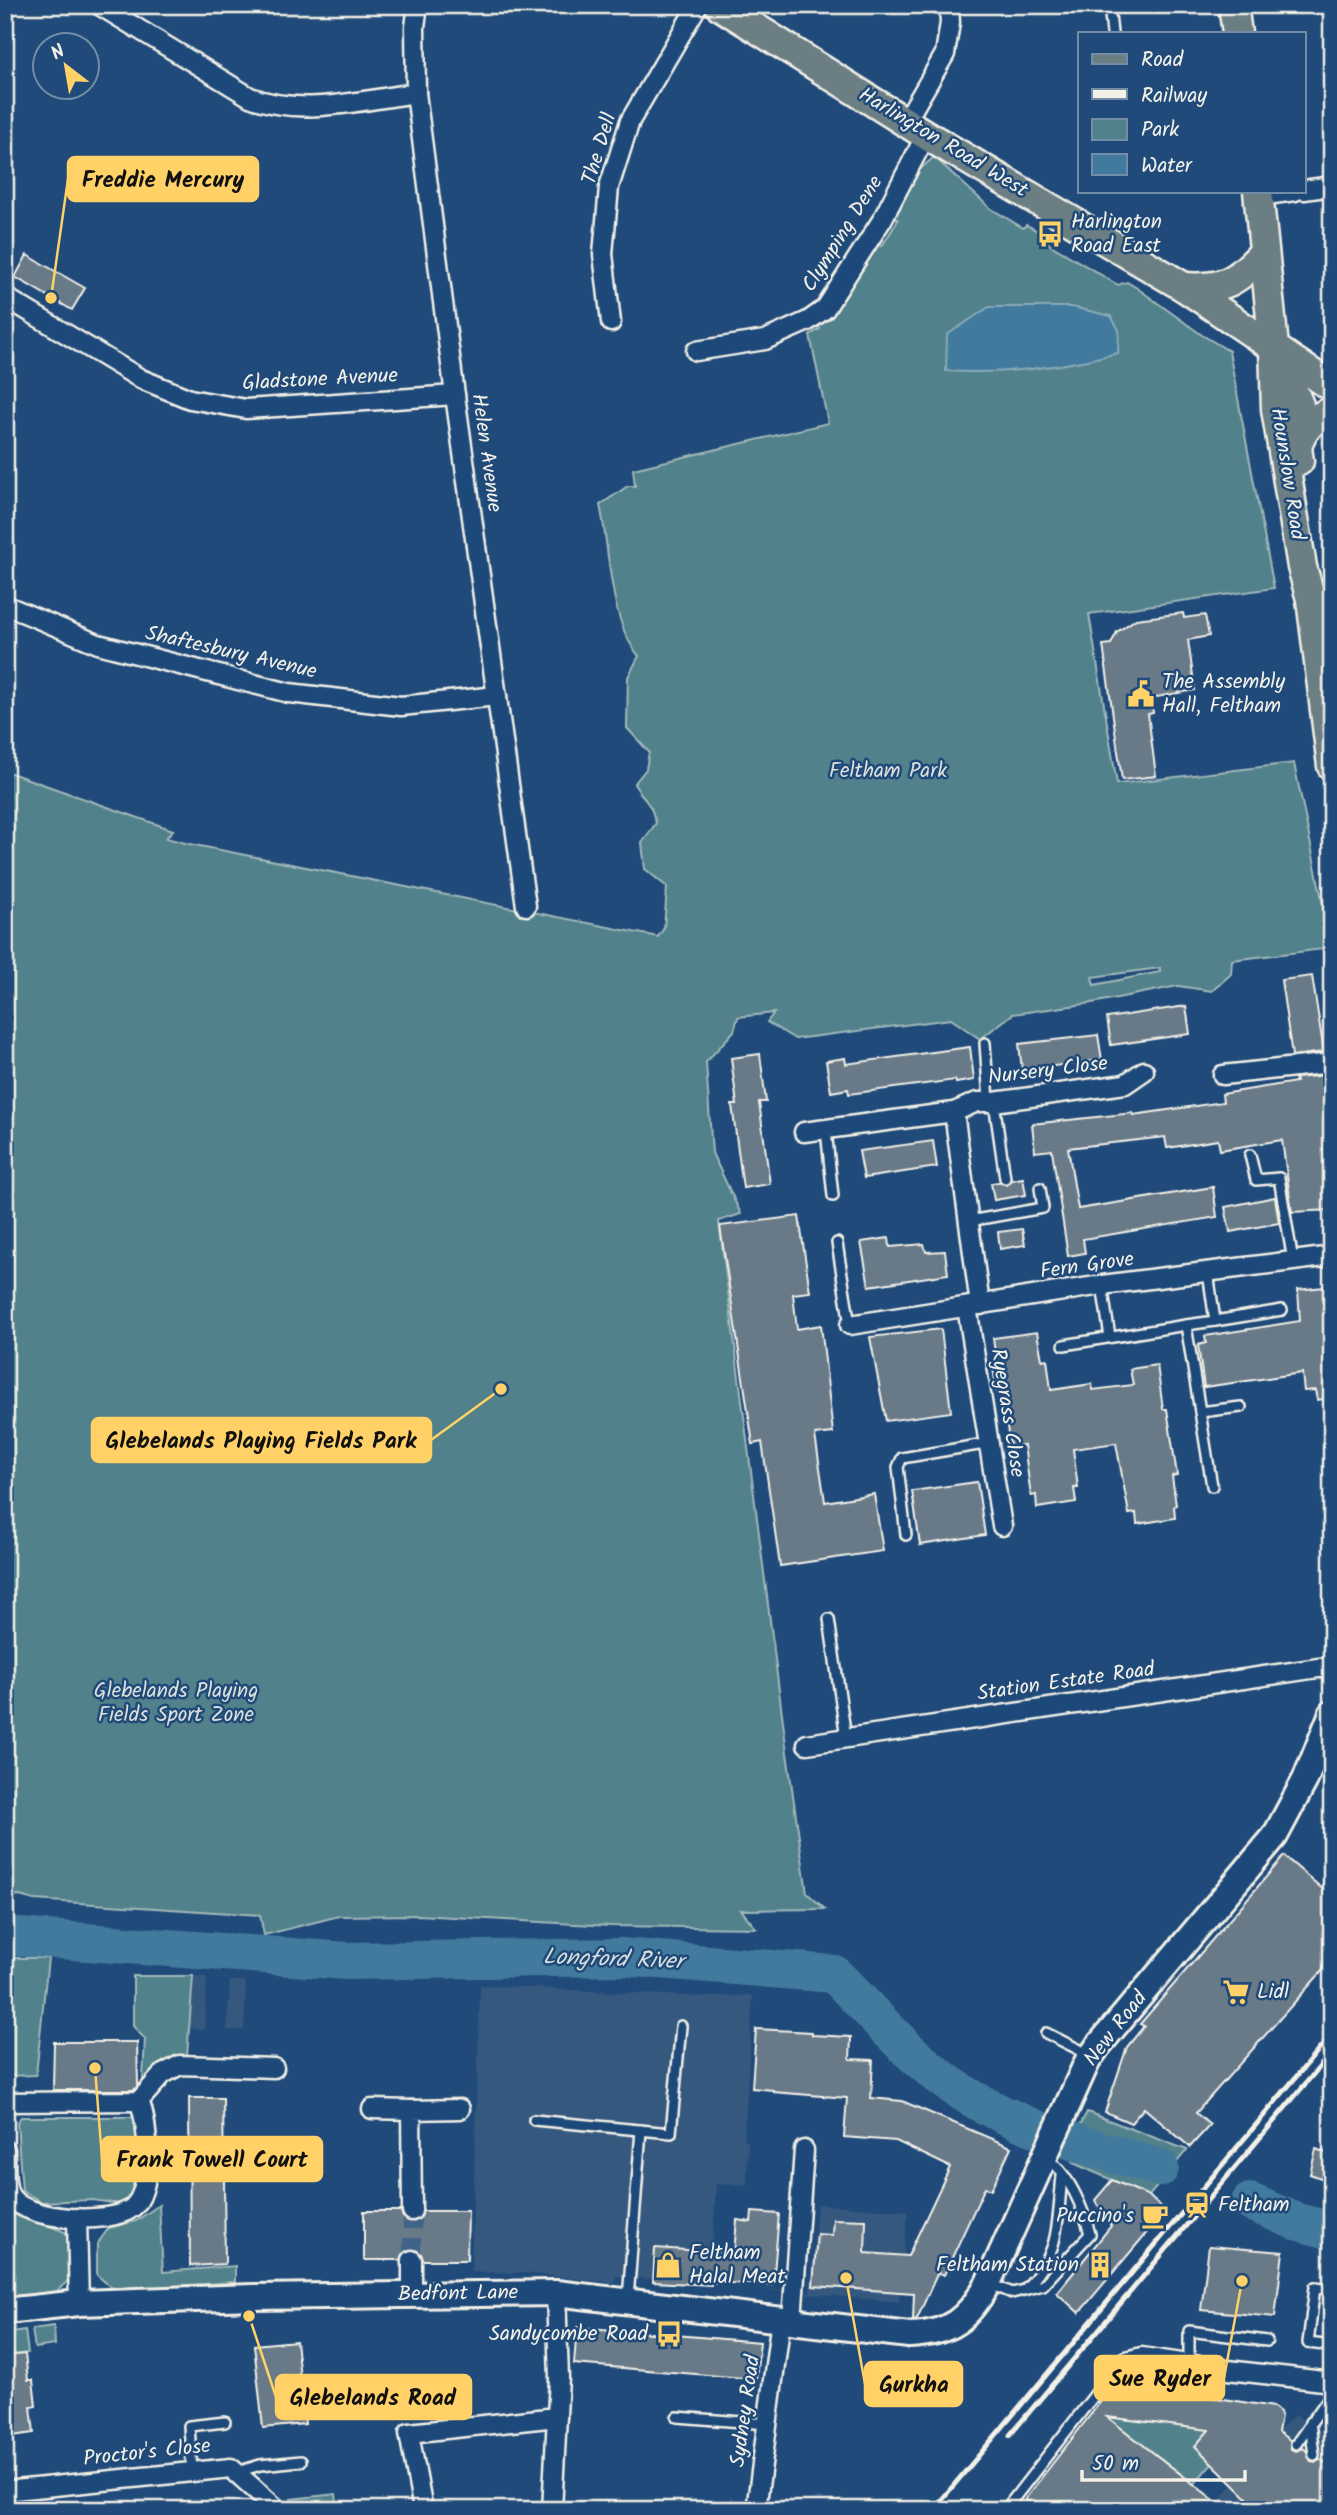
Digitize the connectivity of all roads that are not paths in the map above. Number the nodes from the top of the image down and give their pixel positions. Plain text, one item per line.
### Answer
1 (99, 5) edge
2 (418, 5) edge
3 (698, 5) edge
4 (719, 5) edge
5 (949, 5) edge
6 (1108, 5) edge
7 (1233, 5) edge
8 (1112, 32) edge
9 (1237, 32) edge
10 (416, 93) junction
11 (916, 128) junction
12 (1332, 186) edge
13 (1306, 190) edge
14 (1276, 192) edge
15 (1258, 193) edge
16 (1264, 252) junction
17 (1184, 287) junction
18 (5, 297) edge
19 (611, 322) dead end
20 (1274, 347) junction
21 (696, 351) dead end
22 (1332, 387) edge
23 (454, 395) junction
24 (1332, 411) edge
25 (1297, 448) junction
26 (1311, 599) junction
27 (5, 605) edge
28 (497, 696) junction
29 (1331, 753) edge
30 (526, 906) dead end
31 (985, 1043) dead end
32 (1332, 1063) edge
33 (1144, 1071) dead end
34 (1223, 1075) dead end
35 (992, 1102) junction
36 (954, 1112) junction
37 (826, 1130) junction
38 (804, 1132) dead end
39 (1251, 1155) dead end
40 (1004, 1178) dead end
41 (1040, 1188) dead end
42 (833, 1196) dead end
43 (969, 1221) junction
44 (837, 1243) dead end
45 (1332, 1255) edge
46 (1293, 1261) junction
47 (1208, 1272) junction
48 (1102, 1285) junction
49 (974, 1306) junction
50 (1282, 1310) dead end
51 (1214, 1321) junction
52 (850, 1325) joint
53 (1186, 1325) junction
54 (1110, 1337) junction
55 (1064, 1345) dead end
56 (1241, 1407) dead end
57 (1200, 1412) junction
58 (990, 1443) junction
59 (1212, 1486) dead end
60 (1002, 1526) dead end
61 (906, 1535) dead end
62 (828, 1619) dead end
63 (1332, 1668) edge
64 (1332, 1713) edge
65 (846, 1738) junction
66 (807, 1744) dead end
67 (681, 2026) dead end
68 (1046, 2033) dead end
69 (1091, 2056) junction
70 (274, 2068) dead end
71 (139, 2101) junction
72 (5, 2102) edge
73 (372, 2109) dead end
74 (460, 2109) dead end
75 (411, 2110) junction
76 (534, 2120) dead end
77 (641, 2130) junction
78 (5, 2150) edge
79 (804, 2150) dead end
80 (1046, 2153) junction
81 (1062, 2175) junction
82 (412, 2211) tunnel mouth
83 (77, 2218) junction
84 (412, 2260) tunnel mouth
85 (988, 2283) junction
86 (1332, 2289) edge
87 (1023, 2291) junction
88 (556, 2293) junction
89 (412, 2294) junction
90 (628, 2301) junction
91 (79, 2303) junction
92 (5, 2311) edge
93 (787, 2319) junction
94 (909, 2335) joint
95 (1267, 2341) dead end
96 (1332, 2346) edge
97 (1189, 2363) junction
98 (1114, 2370) joint
99 (1332, 2382) edge
100 (1332, 2393) edge
101 (557, 2417) junction
102 (677, 2417) dead end
103 (225, 2422) dead end
104 (1310, 2423) junction
105 (768, 2424) junction
106 (1296, 2444) dead end
107 (1314, 2455) dead end
108 (301, 2461) dead end
109 (192, 2471) junction
110 (236, 2472) junction
111 (5, 2491) edge
112 (278, 2510) edge
113 (423, 2510) edge
114 (552, 2510) edge
115 (756, 2510) edge
116 (1005, 2510) edge

1 - 10 street
2 - 10 street, Helen Avenue
3 - 19 street, The Dell
4 - 11 main road, Harlington Road West
5 - 11 street, Clymping Dene
6 - 8 lane
7 - 9 main road
10 - 23 street, Helen Avenue
11 - 17 main road, Harlington Road West
11 - 21 street, Clymping Dene
12 - 13 street
14 - 15 street
15 - 16 main road, Hounslow Road
16 - 17 main road
16 - 20 main road, Hounslow Road
17 - 20 main road, Harlington Road West
18 - 23 street, Gladstone Avenue
20 - 22 main road
20 - 25 main road, Hounslow Road
20 - 26 main road, Hounslow Road
23 - 28 street, Helen Avenue
24 - 25 main road
25 - 26 main road, Hounslow Road
26 - 29 main road, Hounslow Road
27 - 28 street, Shaftesbury Avenue
28 - 30 street, Helen Avenue
31 - 35 lane
32 - 34 street
33 - 35 street, Nursery Close
35 - 36 street, Nursery Close
35 - 40 lane
36 - 37 street, Nursery Close
36 - 43 street
37 - 38 street, Nursery Close
37 - 42 lane
39 - 46 lane
41 - 43 lane
43 - 49 street
44 - 52 lane
45 - 46 street, Fern Grove
46 - 47 street, Fern Grove
47 - 48 street, Fern Grove
47 - 51 lane
48 - 49 street, Fern Grove
48 - 54 lane
49 - 52 street, Fern Grove
49 - 58 street, Ryegrass Close
50 - 51 lane
51 - 53 lane
53 - 54 lane
53 - 57 lane
54 - 55 lane
56 - 57 lane
57 - 59 lane
58 - 60 street, Ryegrass Close
58 - 61 lane
62 - 65 lane
63 - 65 street, Station Estate Road
64 - 69 main road, New Road
65 - 66 street, Station Estate Road
67 - 77 lane
68 - 69 lane
69 - 80 main road, New Road
70 - 71 street
71 - 72 street
71 - 83 street
73 - 75 street
74 - 75 street
75 - 82 street
76 - 77 lane
77 - 90 lane
78 - 83 street
79 - 93 street, Sydney Road
80 - 81 lane
80 - 85 main road, New Road
81 - 87 lane
81 - 87 lane
83 - 91 street
84 - 89 street
85 - 87 lane
85 - 94 main road, New Road
86 - 96 lane
88 - 89 main road, Bedfont Lane
88 - 90 main road, Bedfont Lane
88 - 101 street
89 - 91 main road, Bedfont Lane
90 - 93 main road, Bedfont Lane
91 - 92 main road, Bedfont Lane
93 - 94 main road, Bedfont Lane
93 - 105 street, Sydney Road
95 - 97 lane
97 - 98 street
97 - 99 street
98 - 116 lane
100 - 104 lane
101 - 113 street
101 - 114 street
102 - 105 lane
103 - 109 lane
104 - 106 lane
104 - 107 lane
105 - 115 street, Sydney Road
108 - 110 lane
109 - 110 street, Proctor's Close
109 - 111 street, Proctor's Close
110 - 112 street, Proctor's Close

